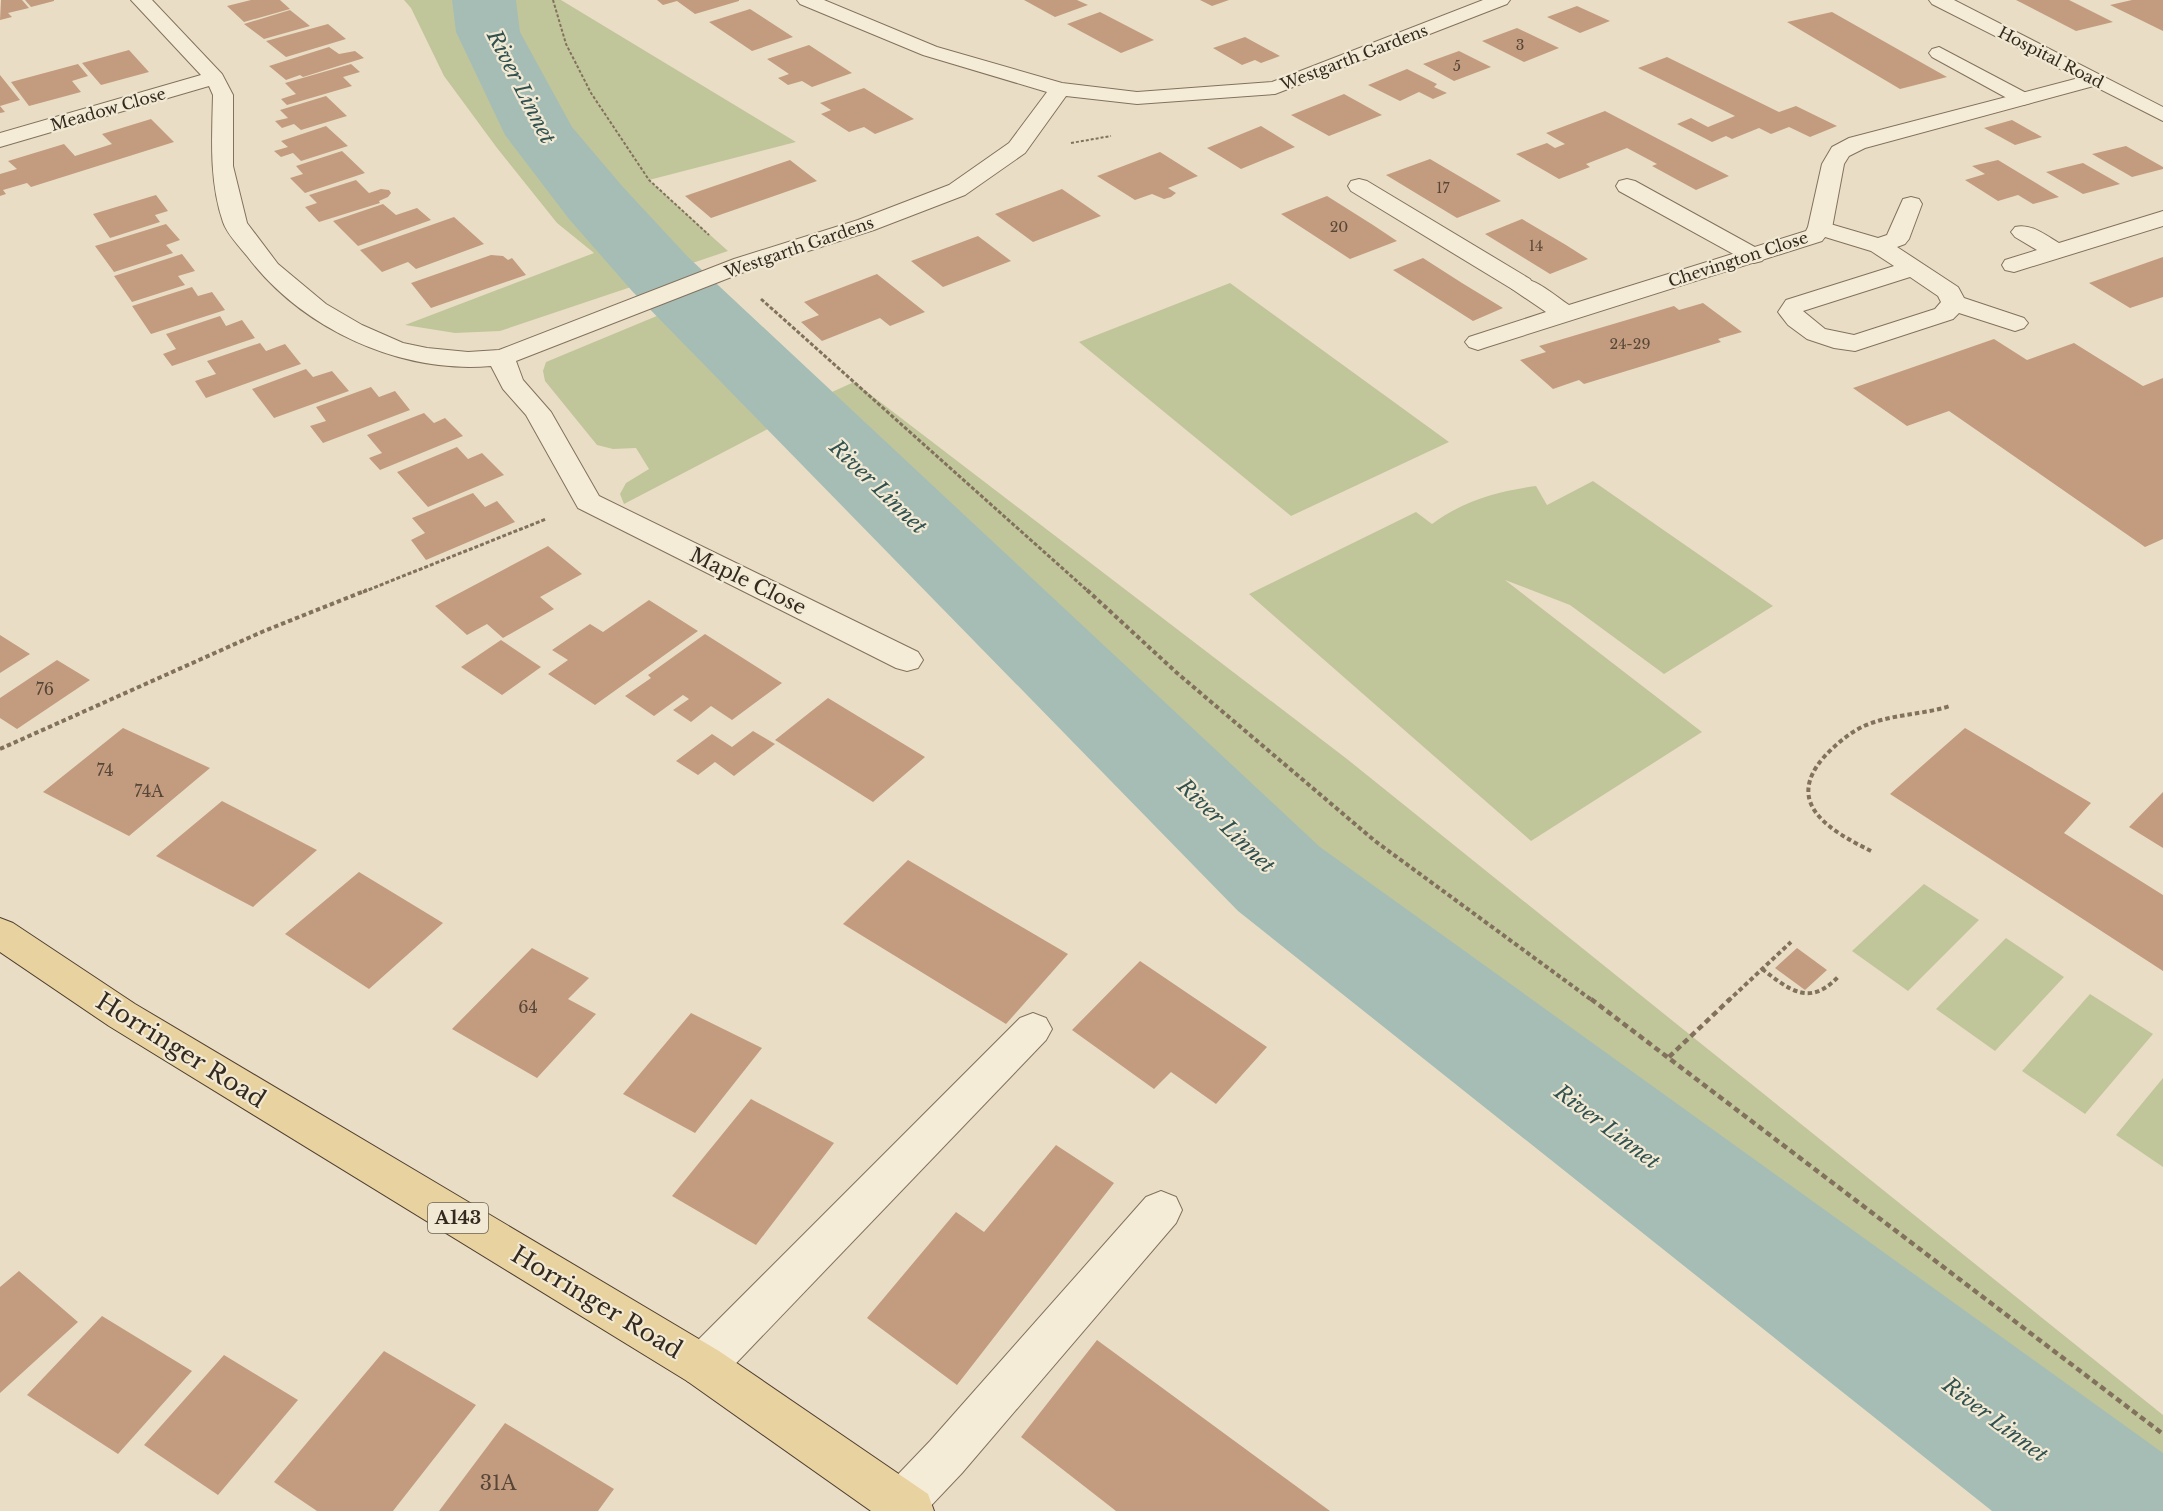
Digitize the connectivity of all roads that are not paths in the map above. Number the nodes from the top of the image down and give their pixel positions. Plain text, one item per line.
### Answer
1 (141, 0) edge
2 (807, 0) edge
3 (1500, 0) edge
4 (1939, 0) edge
5 (1939, 53) dead end
6 (215, 78) junction
7 (2094, 80) junction
8 (1060, 88) junction
9 (2023, 99) junction
10 (2163, 115) edge
11 (0, 140) edge
12 (1359, 186) dead end
13 (1627, 186) dead end
14 (1911, 204) dead end
15 (2163, 218) edge
16 (1820, 228) junction
17 (2023, 232) dead end
18 (1879, 246) junction
19 (2057, 252) junction
20 (1754, 256) junction
21 (2014, 265) dead end
22 (1913, 268) junction
23 (1954, 303) junction
24 (1565, 314) junction
25 (2015, 323) dead end
26 (1478, 342) dead end
27 (504, 357) junction
28 (907, 660) dead end
29 (0, 933) edge
30 (1033, 1029) dead end
31 (1161, 1210) dead end
32 (703, 1366) junction
33 (906, 1507) edge

1 - 6 street
2 - 8 street, Westgarth Gardens
3 - 8 street, Westgarth Gardens
4 - 7 street, Hospital Road
5 - 9 street
6 - 11 street, Meadow Close
6 - 27 street, Westgarth Gardens
7 - 9 street, Chevington Close
7 - 10 street, Hospital Road
8 - 27 street, Westgarth Gardens
9 - 16 street, Chevington Close
12 - 24 street
13 - 20 street
14 - 18 street
15 - 19 street
16 - 18 street
16 - 20 street, Chevington Close
17 - 19 street
18 - 22 street
19 - 21 street
20 - 24 street, Chevington Close
22 - 23 street
22 - 23 street
23 - 25 street
24 - 26 street, Chevington Close
27 - 28 street, Maple Close
29 - 32 main road, Horringer Road / A143
30 - 32 street
31 - 33 street
32 - 33 main road, Horringer Road / A143

